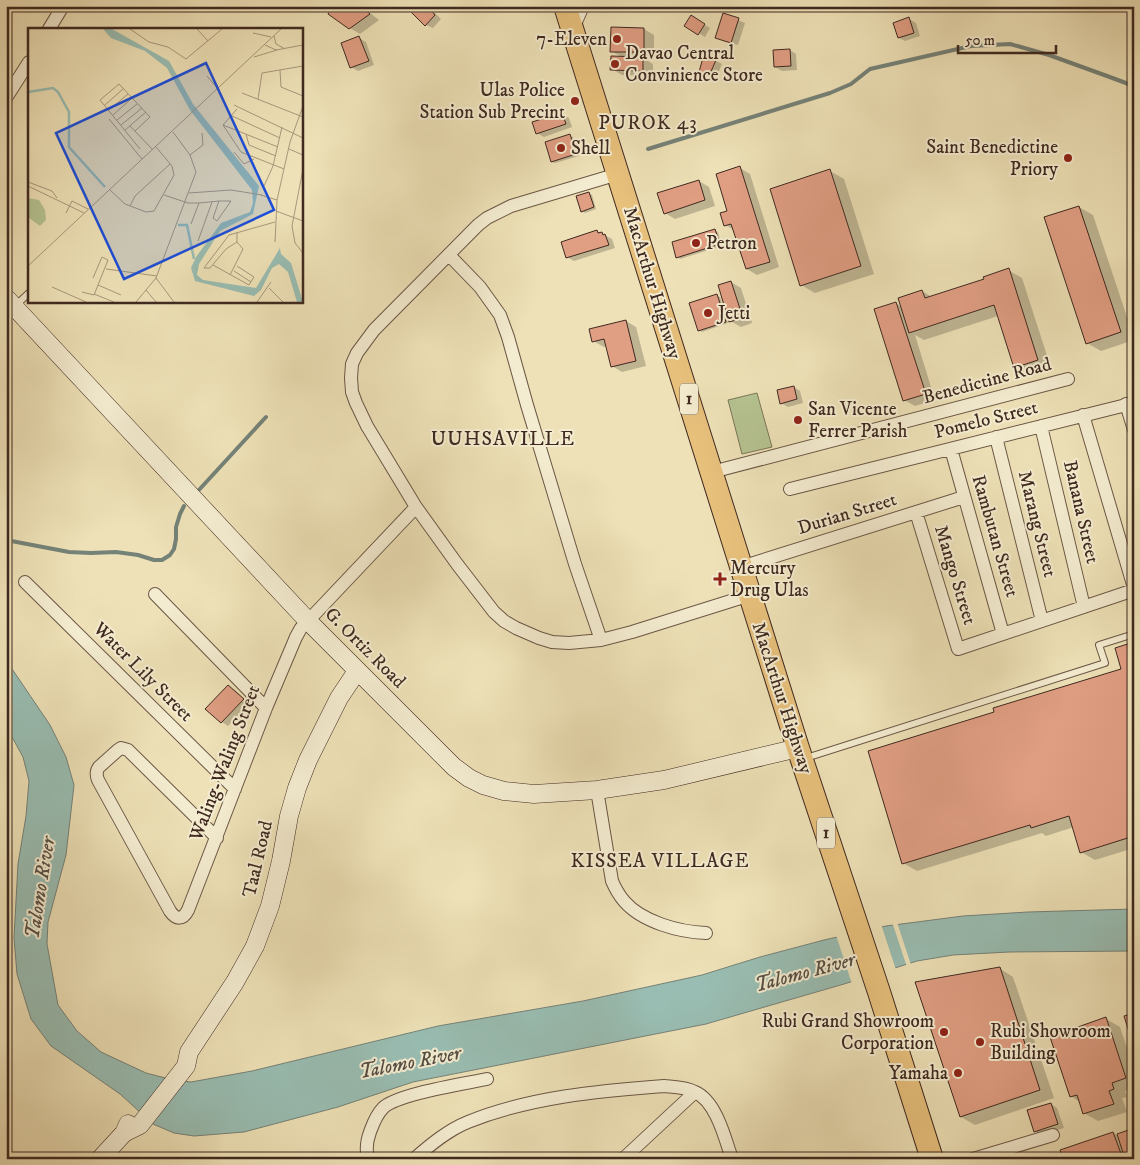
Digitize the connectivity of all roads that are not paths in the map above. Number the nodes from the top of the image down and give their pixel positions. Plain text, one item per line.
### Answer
1 (63, 6) edge
2 (565, 6) edge
3 (583, 6) edge
4 (572, 27) junction
5 (50, 28) edge
6 (28, 64) edge
7 (6, 98) edge
8 (618, 174) junction
9 (449, 254) junction
10 (28, 293) edge
11 (10, 302) edge
12 (1068, 379) dead end
13 (1130, 404) edge
14 (1084, 415) junction
15 (1041, 426) junction
16 (1134, 430) edge
17 (996, 437) junction
18 (951, 449) junction
19 (712, 472) junction
20 (790, 489) dead end
21 (964, 498) junction
22 (416, 507) junction
23 (916, 512) junction
24 (741, 567) junction
25 (25, 582) dead end
26 (1134, 589) edge
27 (155, 594) dead end
28 (750, 595) junction
29 (1084, 607) junction
30 (308, 621) junction
31 (1042, 621) junction
32 (1003, 634) junction
33 (1134, 634) edge
34 (601, 640) junction
35 (357, 671) junction
36 (266, 708) junction
37 (800, 754) junction
38 (235, 789) junction
39 (597, 790) junction
40 (217, 838) junction
41 (706, 933) dead end
42 (486, 1079) dead end
43 (695, 1092) junction
44 (1053, 1136) dead end
45 (100, 1159) edge
46 (368, 1159) edge
47 (414, 1159) edge
48 (623, 1159) edge
49 (732, 1159) edge
50 (932, 1159) edge
51 (973, 1159) edge

1 - 5 street
2 - 4 highway, MacArthur Highway / 1
3 - 4 street
4 - 8 highway, MacArthur Highway / 1
6 - 7 street
8 - 9 street
8 - 19 highway, MacArthur Highway / 1
9 - 22 street
9 - 34 street
10 - 11 lane
11 - 30 street, G. Ortiz Road
12 - 19 street, Benedictine Road
13 - 14 street, Pomelo Street
13 - 16 street
14 - 15 street, Pomelo Street
14 - 26 street
15 - 17 street, Pomelo Street
15 - 29 street, Banana Street
17 - 18 street, Pomelo Street
17 - 31 street, Marang Street
18 - 20 street, Pomelo Street
18 - 21 street, Rambutan Street
19 - 24 highway, MacArthur Highway / 1
21 - 23 street, Durian Street
21 - 32 street, Rambutan Street
22 - 30 street, Waling-Waling Street
22 - 34 street
23 - 24 street, Durian Street
23 - 32 street, Mango Street
24 - 28 highway, MacArthur Highway / 1
25 - 38 street, Water Lily Street
26 - 29 street
27 - 36 street
28 - 34 street
28 - 37 highway, MacArthur Highway / 1
29 - 31 street
30 - 35 street, G. Ortiz Road
30 - 36 street, Waling-Waling Street
31 - 32 street
33 - 37 lane
35 - 39 street, G. Ortiz Road
35 - 45 street, Taal Road
36 - 38 street, Waling-Waling Street
37 - 39 street, G. Ortiz Road
37 - 50 highway, MacArthur Highway / 1
38 - 40 street, Waling-Waling Street
39 - 41 street
40 - 40 street, Waling-Waling Street
42 - 46 street
43 - 47 street
43 - 48 street
43 - 49 street
44 - 51 street

